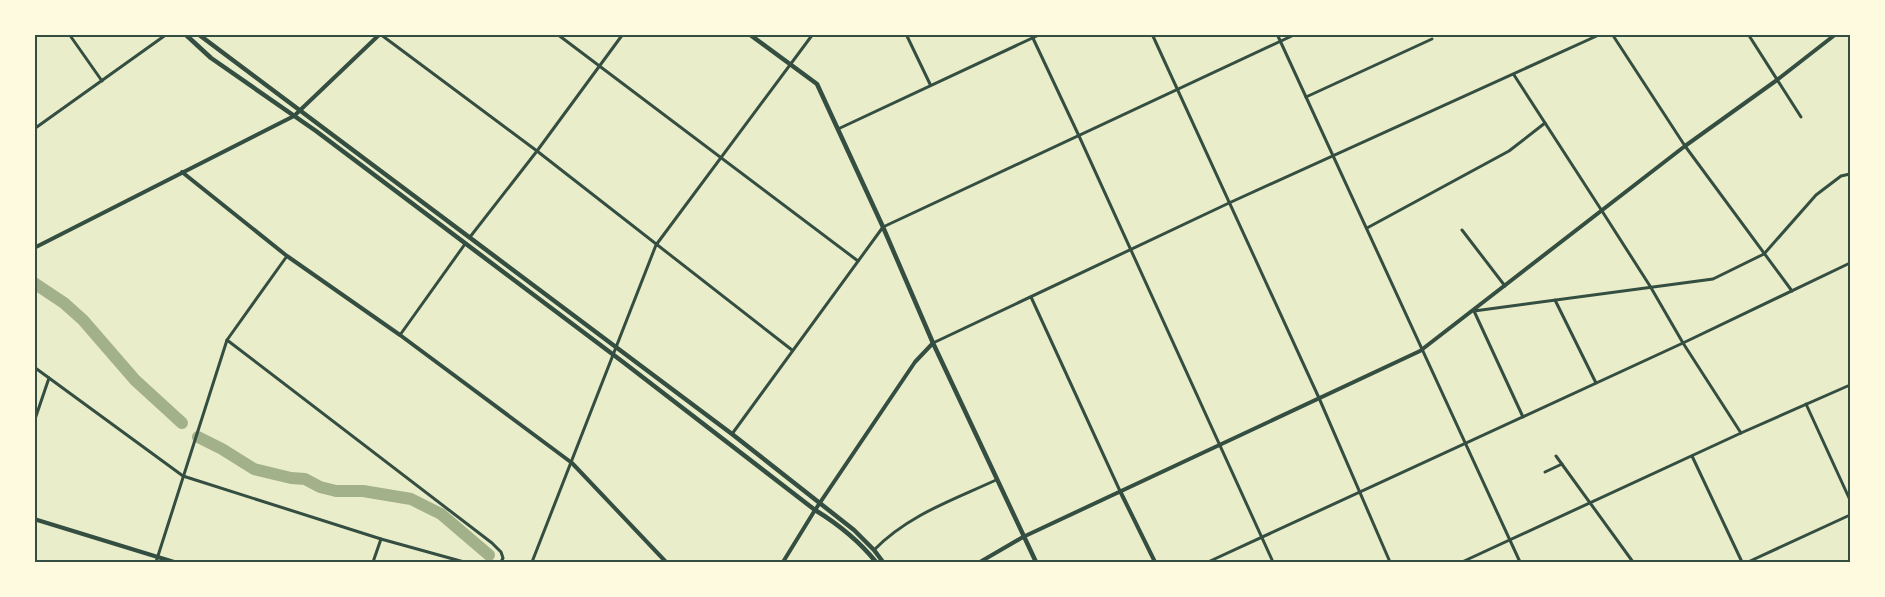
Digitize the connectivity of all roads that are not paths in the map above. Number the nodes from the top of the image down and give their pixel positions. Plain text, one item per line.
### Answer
1 (69, 34) edge
2 (167, 34) edge
3 (185, 34) edge
4 (198, 34) edge
5 (557, 34) edge
6 (622, 34) edge
7 (749, 34) edge
8 (813, 34) edge
9 (906, 34) edge
10 (1041, 34) edge
11 (1152, 34) edge
12 (1277, 34) edge
13 (1296, 34) edge
14 (1601, 34) edge
15 (1612, 34) edge
16 (1748, 34) edge
17 (1836, 34) edge
18 (380, 35) edge
19 (1032, 36) edge
20 (1432, 39) dead end
21 (1280, 42) junction
22 (600, 65) junction
23 (791, 66) junction
24 (1514, 75) junction
25 (1777, 80) junction
26 (102, 81) junction
27 (931, 85) junction
28 (1178, 90) junction
29 (1306, 97) junction
30 (301, 111) junction
31 (294, 116) junction
32 (1802, 117) dead end
33 (1545, 123) junction
34 (34, 129) edge
35 (838, 129) junction
36 (1079, 136) junction
37 (1685, 146) junction
38 (537, 151) junction
39 (1332, 156) junction
40 (720, 158) junction
41 (182, 172) junction
42 (1851, 174) edge
43 (1229, 203) junction
44 (1602, 211) junction
45 (883, 227) junction
46 (1366, 228) junction
47 (1462, 230) dead end
48 (470, 237) junction
49 (465, 244) junction
50 (656, 244) junction
51 (34, 248) edge
52 (1130, 250) junction
53 (1764, 254) junction
54 (287, 256) junction
55 (858, 261) junction
56 (1851, 263) edge
57 (1504, 286) junction
58 (1650, 286) junction
59 (1792, 291) junction
60 (1030, 297) junction
61 (1555, 300) junction
62 (1474, 311) junction
63 (400, 335) junction
64 (227, 340) junction
65 (933, 343) junction
66 (1683, 343) junction
67 (615, 346) junction
68 (792, 350) junction
69 (1420, 351) junction
70 (613, 356) junction
71 (34, 367) edge
72 (49, 378) junction
73 (1596, 383) junction
74 (1851, 385) edge
75 (1319, 398) junction
76 (1806, 404) junction
77 (1523, 417) junction
78 (34, 422) edge
79 (1741, 433) junction
80 (732, 434) junction
81 (1220, 444) junction
82 (1464, 444) junction
83 (1556, 456) dead end
84 (1692, 456) junction
85 (572, 463) junction
86 (1562, 464) junction
87 (1545, 472) dead end
88 (183, 476) junction
89 (998, 479) junction
90 (1120, 491) junction
91 (1359, 493) junction
92 (1851, 500) edge
93 (820, 503) junction
94 (1590, 503) junction
95 (815, 510) junction
96 (1851, 515) edge
97 (34, 519) edge
98 (1023, 537) junction
99 (1261, 537) junction
100 (381, 539) junction
101 (1509, 541) junction
102 (874, 550) junction
103 (157, 560) edge
104 (174, 562) edge
105 (373, 562) edge
106 (464, 562) edge
107 (501, 562) edge
108 (532, 562) edge
109 (666, 562) edge
110 (783, 562) edge
111 (876, 562) edge
112 (884, 562) edge
113 (980, 562) edge
114 (1036, 562) edge
115 (1155, 562) edge
116 (1208, 562) edge
117 (1273, 562) edge
118 (1390, 562) edge
119 (1462, 562) edge
120 (1520, 562) edge
121 (1633, 562) edge
122 (1742, 562) edge
123 (1748, 562) edge

1 - 26 street
2 - 26 street
3 - 31 main road
4 - 30 main road
5 - 22 street
6 - 22 street
7 - 23 main road
8 - 23 street
9 - 27 street
10 - 19 street
11 - 28 street
12 - 21 street
13 - 21 street
14 - 24 street
15 - 37 street
16 - 25 street
17 - 25 street
18 - 30 street
18 - 38 street
19 - 27 street
19 - 36 street
20 - 29 street
21 - 28 street
21 - 29 street
22 - 38 street
22 - 40 street
23 - 35 main road
23 - 40 street
24 - 33 street
24 - 39 street
25 - 32 street
25 - 37 street
26 - 34 street
27 - 35 street
28 - 36 street
28 - 43 street
29 - 39 street
30 - 31 street
30 - 48 main road
31 - 41 street
31 - 49 main road
33 - 44 street
33 - 46 street
35 - 45 main road
36 - 45 street
36 - 52 street
37 - 44 street
37 - 53 street
38 - 48 street
38 - 50 street
39 - 43 street
39 - 46 street
40 - 50 street
40 - 55 street
41 - 51 street
41 - 54 street
42 - 53 street
43 - 52 street
43 - 75 street
44 - 57 street
44 - 58 street
45 - 55 street
45 - 65 main road
46 - 69 street
47 - 57 street
48 - 67 main road
49 - 63 street
49 - 70 main road
50 - 67 street
50 - 68 street
52 - 60 street
52 - 81 street
53 - 58 street
53 - 59 street
54 - 63 street
54 - 64 street
55 - 68 street
56 - 59 street
57 - 62 street
58 - 61 street
58 - 66 street
59 - 66 street
60 - 65 street
60 - 90 street
61 - 62 street
61 - 73 street
62 - 69 street
62 - 77 street
63 - 85 street
64 - 88 street
64 - 107 street
65 - 89 main road
65 - 93 street
66 - 73 street
66 - 79 street
67 - 70 street
67 - 80 main road
68 - 80 street
69 - 75 street
69 - 82 street
70 - 85 street
70 - 95 main road
71 - 72 street
72 - 78 street
72 - 88 street
73 - 77 street
74 - 76 street
75 - 81 street
75 - 91 street
76 - 79 street
76 - 92 street
77 - 82 street
79 - 84 street
80 - 93 main road
81 - 90 street
81 - 99 street
82 - 91 street
82 - 101 street
83 - 86 street
84 - 94 street
84 - 122 street
85 - 108 street
85 - 109 street
86 - 87 street
86 - 94 street
88 - 100 street
88 - 103 street
89 - 98 main road
89 - 102 street
90 - 98 street
90 - 115 street
91 - 99 street
91 - 118 street
93 - 95 street
93 - 102 main road
94 - 101 street
94 - 121 street
95 - 110 street
95 - 111 main road
96 - 123 street
97 - 103 street
98 - 113 street
98 - 114 main road
99 - 116 street
99 - 117 street
100 - 105 street
100 - 106 street
101 - 119 street
101 - 120 street
102 - 112 main road
103 - 104 street

